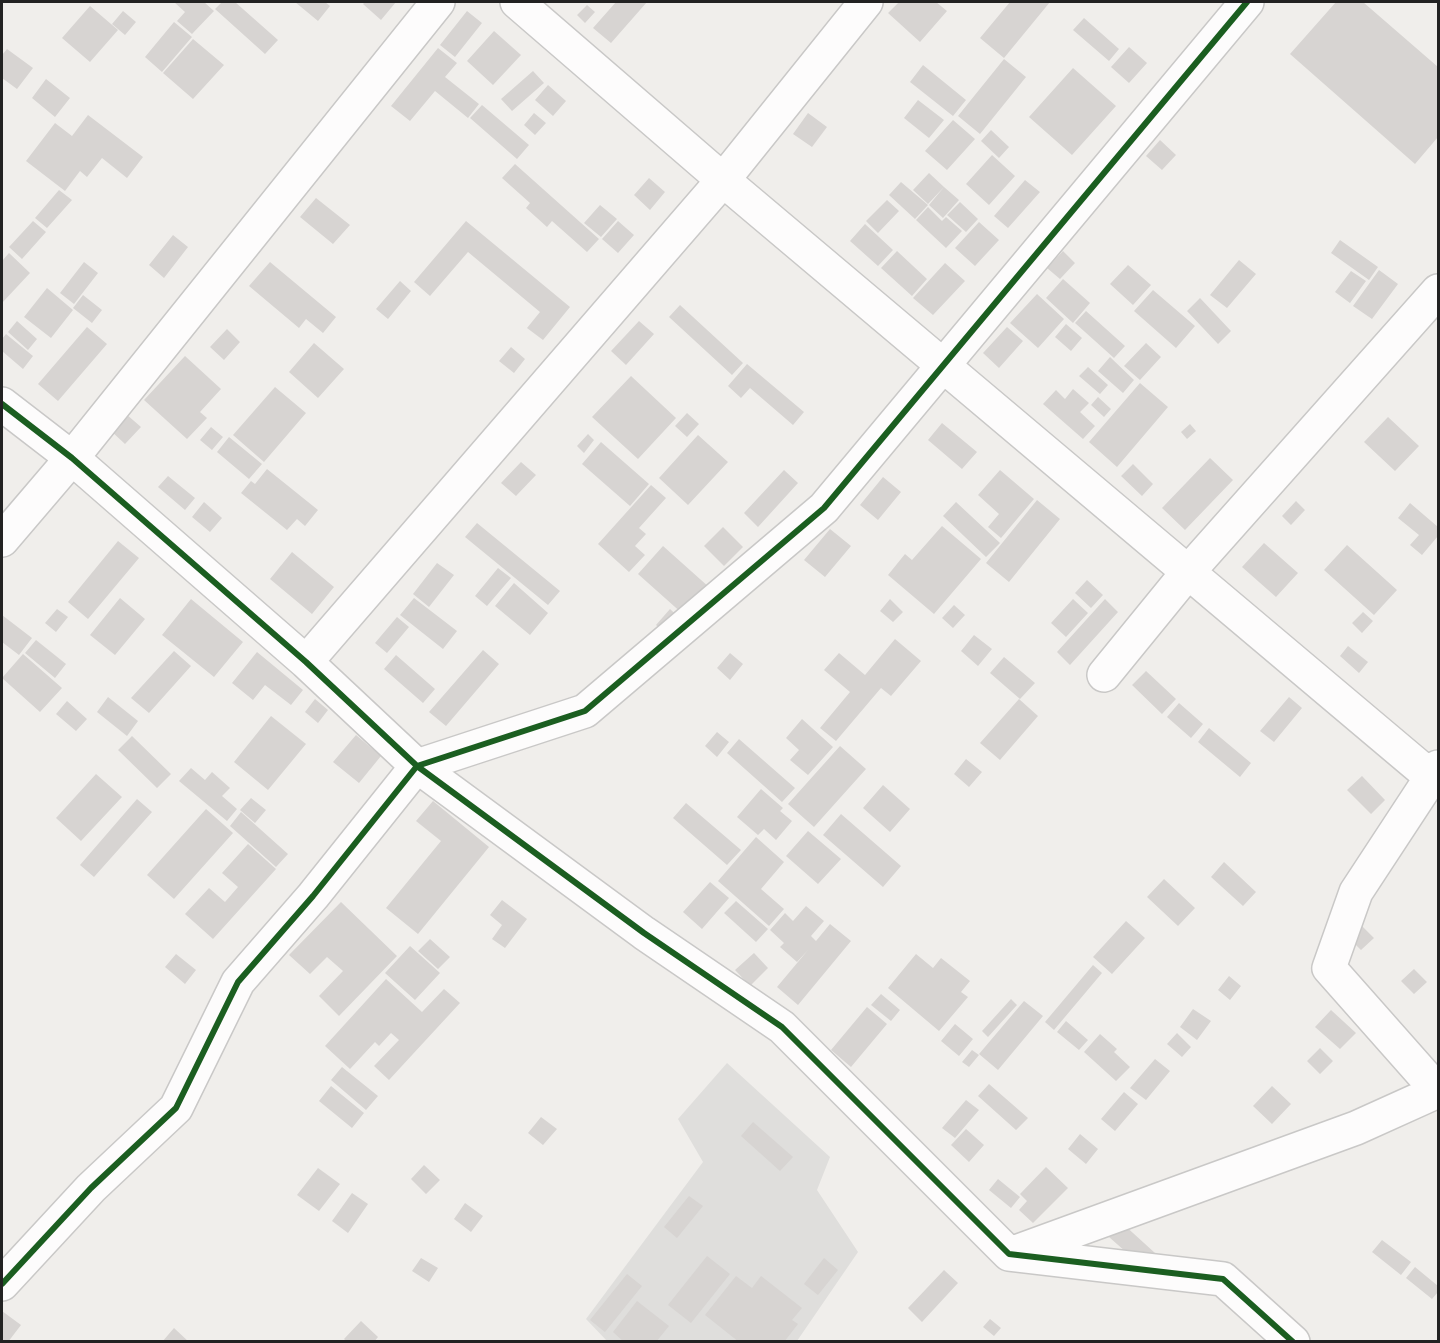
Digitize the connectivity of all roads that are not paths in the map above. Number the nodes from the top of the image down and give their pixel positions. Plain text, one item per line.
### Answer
1 (438, 2) edge
2 (517, 2) edge
3 (866, 2) edge
4 (1247, 2) edge
5 (723, 180) junction
6 (1438, 291) edge
7 (942, 365) junction
8 (2, 404) edge
9 (72, 458) junction
10 (2, 540) edge
11 (1188, 572) junction
12 (306, 662) junction
13 (1104, 675) dead end
14 (417, 766) junction
15 (1434, 771) edge
16 (1438, 1091) edge
17 (1009, 1254) junction
18 (2, 1284) edge
19 (1293, 1341) edge

1 - 9 street
2 - 5 street
3 - 5 street
4 - 7 street
5 - 7 street
5 - 12 street
6 - 11 street
7 - 11 street
7 - 14 street
8 - 9 street
9 - 10 street
9 - 12 street
11 - 13 street
11 - 15 street
12 - 14 street
14 - 17 street
14 - 18 street
15 - 16 street
16 - 17 street
17 - 19 street

